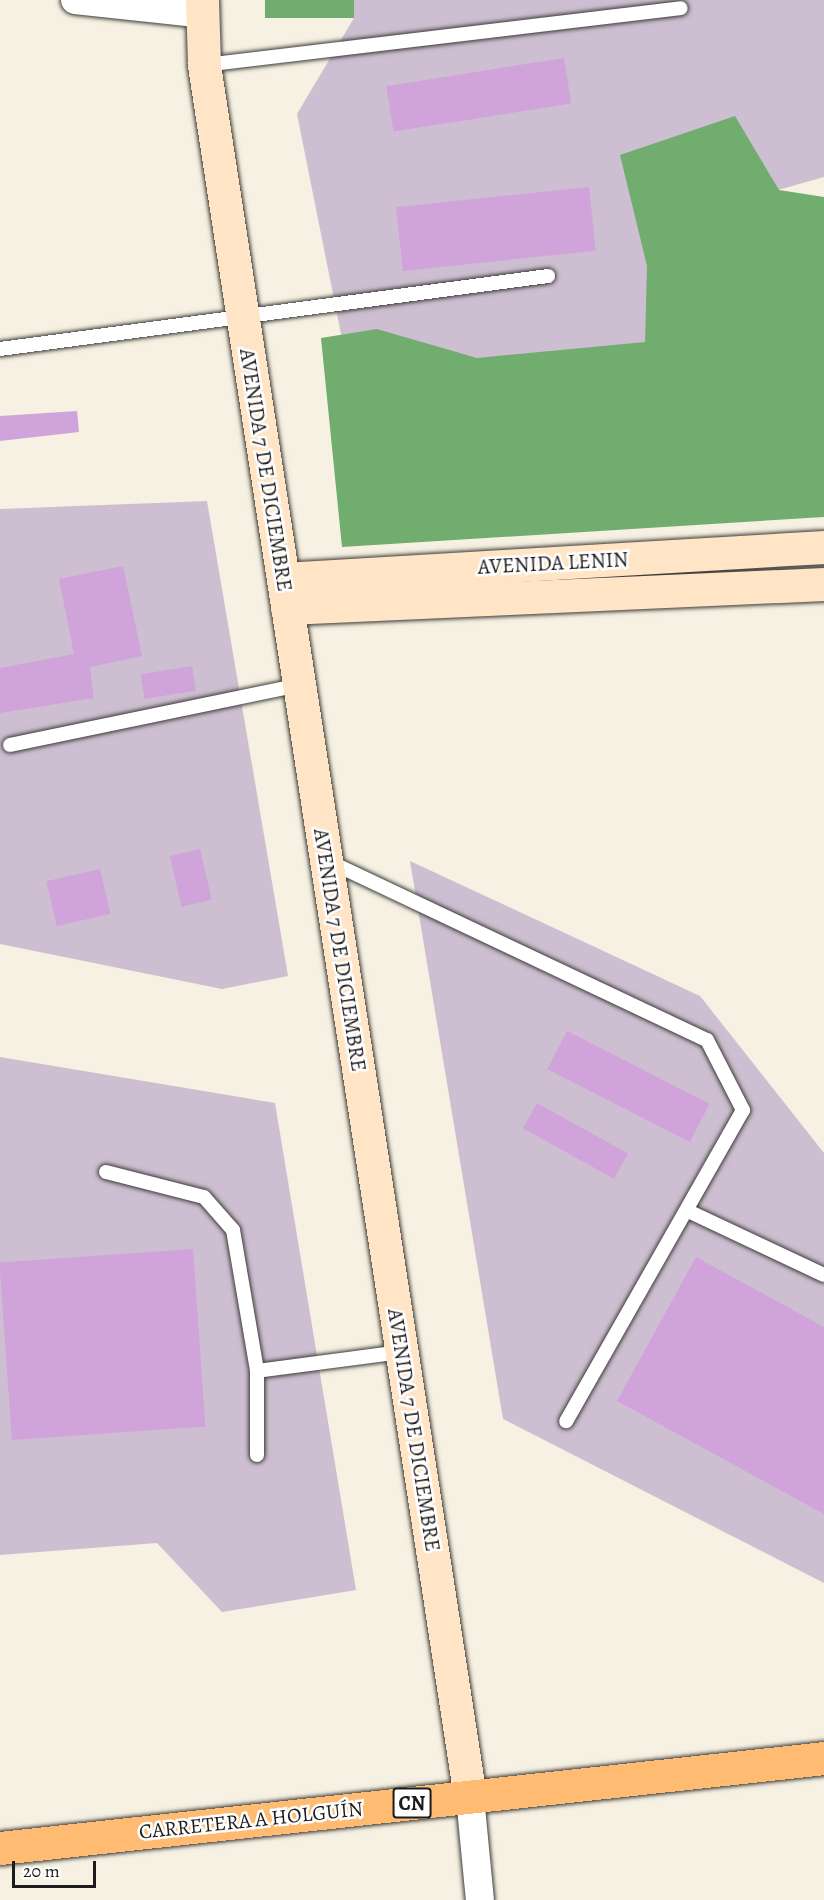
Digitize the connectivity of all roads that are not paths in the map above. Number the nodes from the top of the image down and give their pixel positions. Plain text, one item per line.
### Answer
1 (75, 0) edge
2 (202, 7) edge
3 (681, 8) dead end
4 (204, 65) junction
5 (548, 276) dead end
6 (243, 316) junction
7 (0, 349) edge
8 (824, 547) edge
9 (824, 584) edge
10 (285, 593) junction
11 (299, 685) junction
12 (10, 745) dead end
13 (326, 860) junction
14 (106, 1172) dead end
15 (688, 1211) junction
16 (824, 1275) edge
17 (402, 1352) junction
18 (257, 1371) junction
19 (566, 1421) dead end
20 (256, 1455) dead end
21 (824, 1758) edge
22 (470, 1797) junction
23 (0, 1848) edge
24 (480, 1900) edge

1 - 2 street
2 - 4 main road, AVENIDA 7 DE DICIEMBRE
3 - 4 lane
4 - 6 main road, AVENIDA 7 DE DICIEMBRE
5 - 6 lane
6 - 7 lane
6 - 10 main road, AVENIDA 7 DE DICIEMBRE
8 - 10 main road, AVENIDA LENIN
9 - 10 main road, AVENIDA LENIN
10 - 11 main road, AVENIDA 7 DE DICIEMBRE
11 - 12 lane
11 - 13 main road, AVENIDA 7 DE DICIEMBRE
13 - 15 lane
13 - 17 main road, AVENIDA 7 DE DICIEMBRE
14 - 18 lane
15 - 16 lane
15 - 19 lane
17 - 18 lane
17 - 22 main road, AVENIDA 7 DE DICIEMBRE
18 - 20 lane
21 - 22 main road, CARRETERA A HOLGUÍN / CN
22 - 23 main road, CARRETERA A HOLGUÍN / CN
22 - 24 street, AVENIDA 7 DE DICIEMBRE

